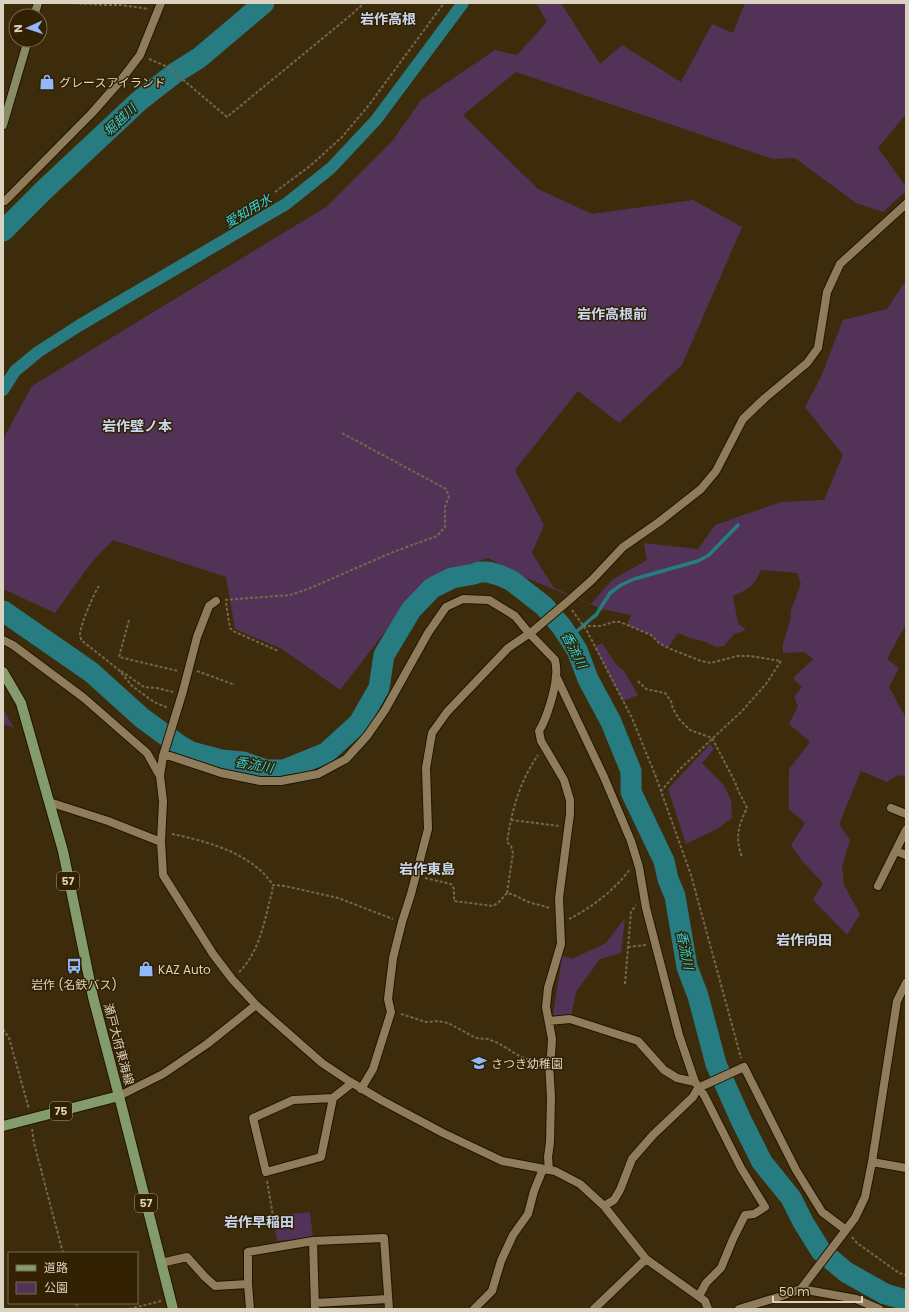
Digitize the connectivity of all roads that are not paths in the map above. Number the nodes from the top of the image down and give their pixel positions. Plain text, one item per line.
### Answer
1 (159, 7) edge
2 (26, 48) edge
3 (3, 124) edge
4 (3, 201) edge
5 (906, 204) edge
6 (216, 601) road end
7 (531, 632) junction
8 (3, 640) edge
9 (3, 672) edge
10 (556, 676) junction
11 (164, 754) junction
12 (160, 776) junction
13 (49, 802) junction
14 (891, 808) dead end
15 (906, 814) edge
16 (906, 830) edge
17 (161, 842) junction
18 (896, 850) junction
19 (906, 855) edge
20 (878, 886) dead end
21 (906, 983) edge
22 (256, 1004) junction
23 (549, 1021) junction
24 (352, 1083) junction
25 (696, 1085) junction
26 (361, 1089) junction
27 (119, 1096) junction
28 (333, 1098) junction
29 (3, 1126) edge
30 (872, 1162) junction
31 (906, 1168) edge
32 (546, 1170) junction
33 (604, 1206) junction
34 (846, 1230) junction
35 (313, 1241) junction
36 (646, 1259) junction
37 (161, 1263) junction
38 (248, 1284) junction
39 (801, 1289) junction
40 (699, 1296) junction
41 (388, 1299) junction
42 (315, 1306) edge
43 (173, 1309) edge
44 (250, 1309) edge
45 (389, 1309) edge
46 (474, 1309) edge
47 (594, 1309) edge
48 (708, 1309) edge
49 (739, 1309) edge
50 (879, 1309) edge

1 - 4 street
2 - 3 main road
5 - 7 street
6 - 11 street
7 - 10 street
7 - 11 street
7 - 26 street
8 - 12 street
9 - 13 main road, 瀬戸大府東海線 / 57
10 - 23 street
10 - 25 street
11 - 12 street
12 - 17 street
13 - 17 street
13 - 27 main road, 瀬戸大府東海線 / 57
14 - 15 street
16 - 18 street
17 - 22 street
18 - 19 street
18 - 20 street
21 - 30 street
22 - 24 street
22 - 27 street
23 - 25 street
23 - 32 street
24 - 26 street
24 - 28 street
25 - 33 street
25 - 34 street
25 - 40 street
26 - 32 street
27 - 29 main road, 75
27 - 37 main road, 瀬戸大府東海線 / 57
28 - 28 street
30 - 31 street
30 - 34 street
32 - 33 street
32 - 46 street
33 - 36 street
34 - 39 street
35 - 38 street
35 - 41 street
35 - 42 street
36 - 40 street
36 - 47 street
37 - 38 street
37 - 43 main road, 瀬戸大府東海線 / 57
38 - 44 street
39 - 49 street
39 - 50 street
40 - 48 street
41 - 42 street
41 - 45 street

